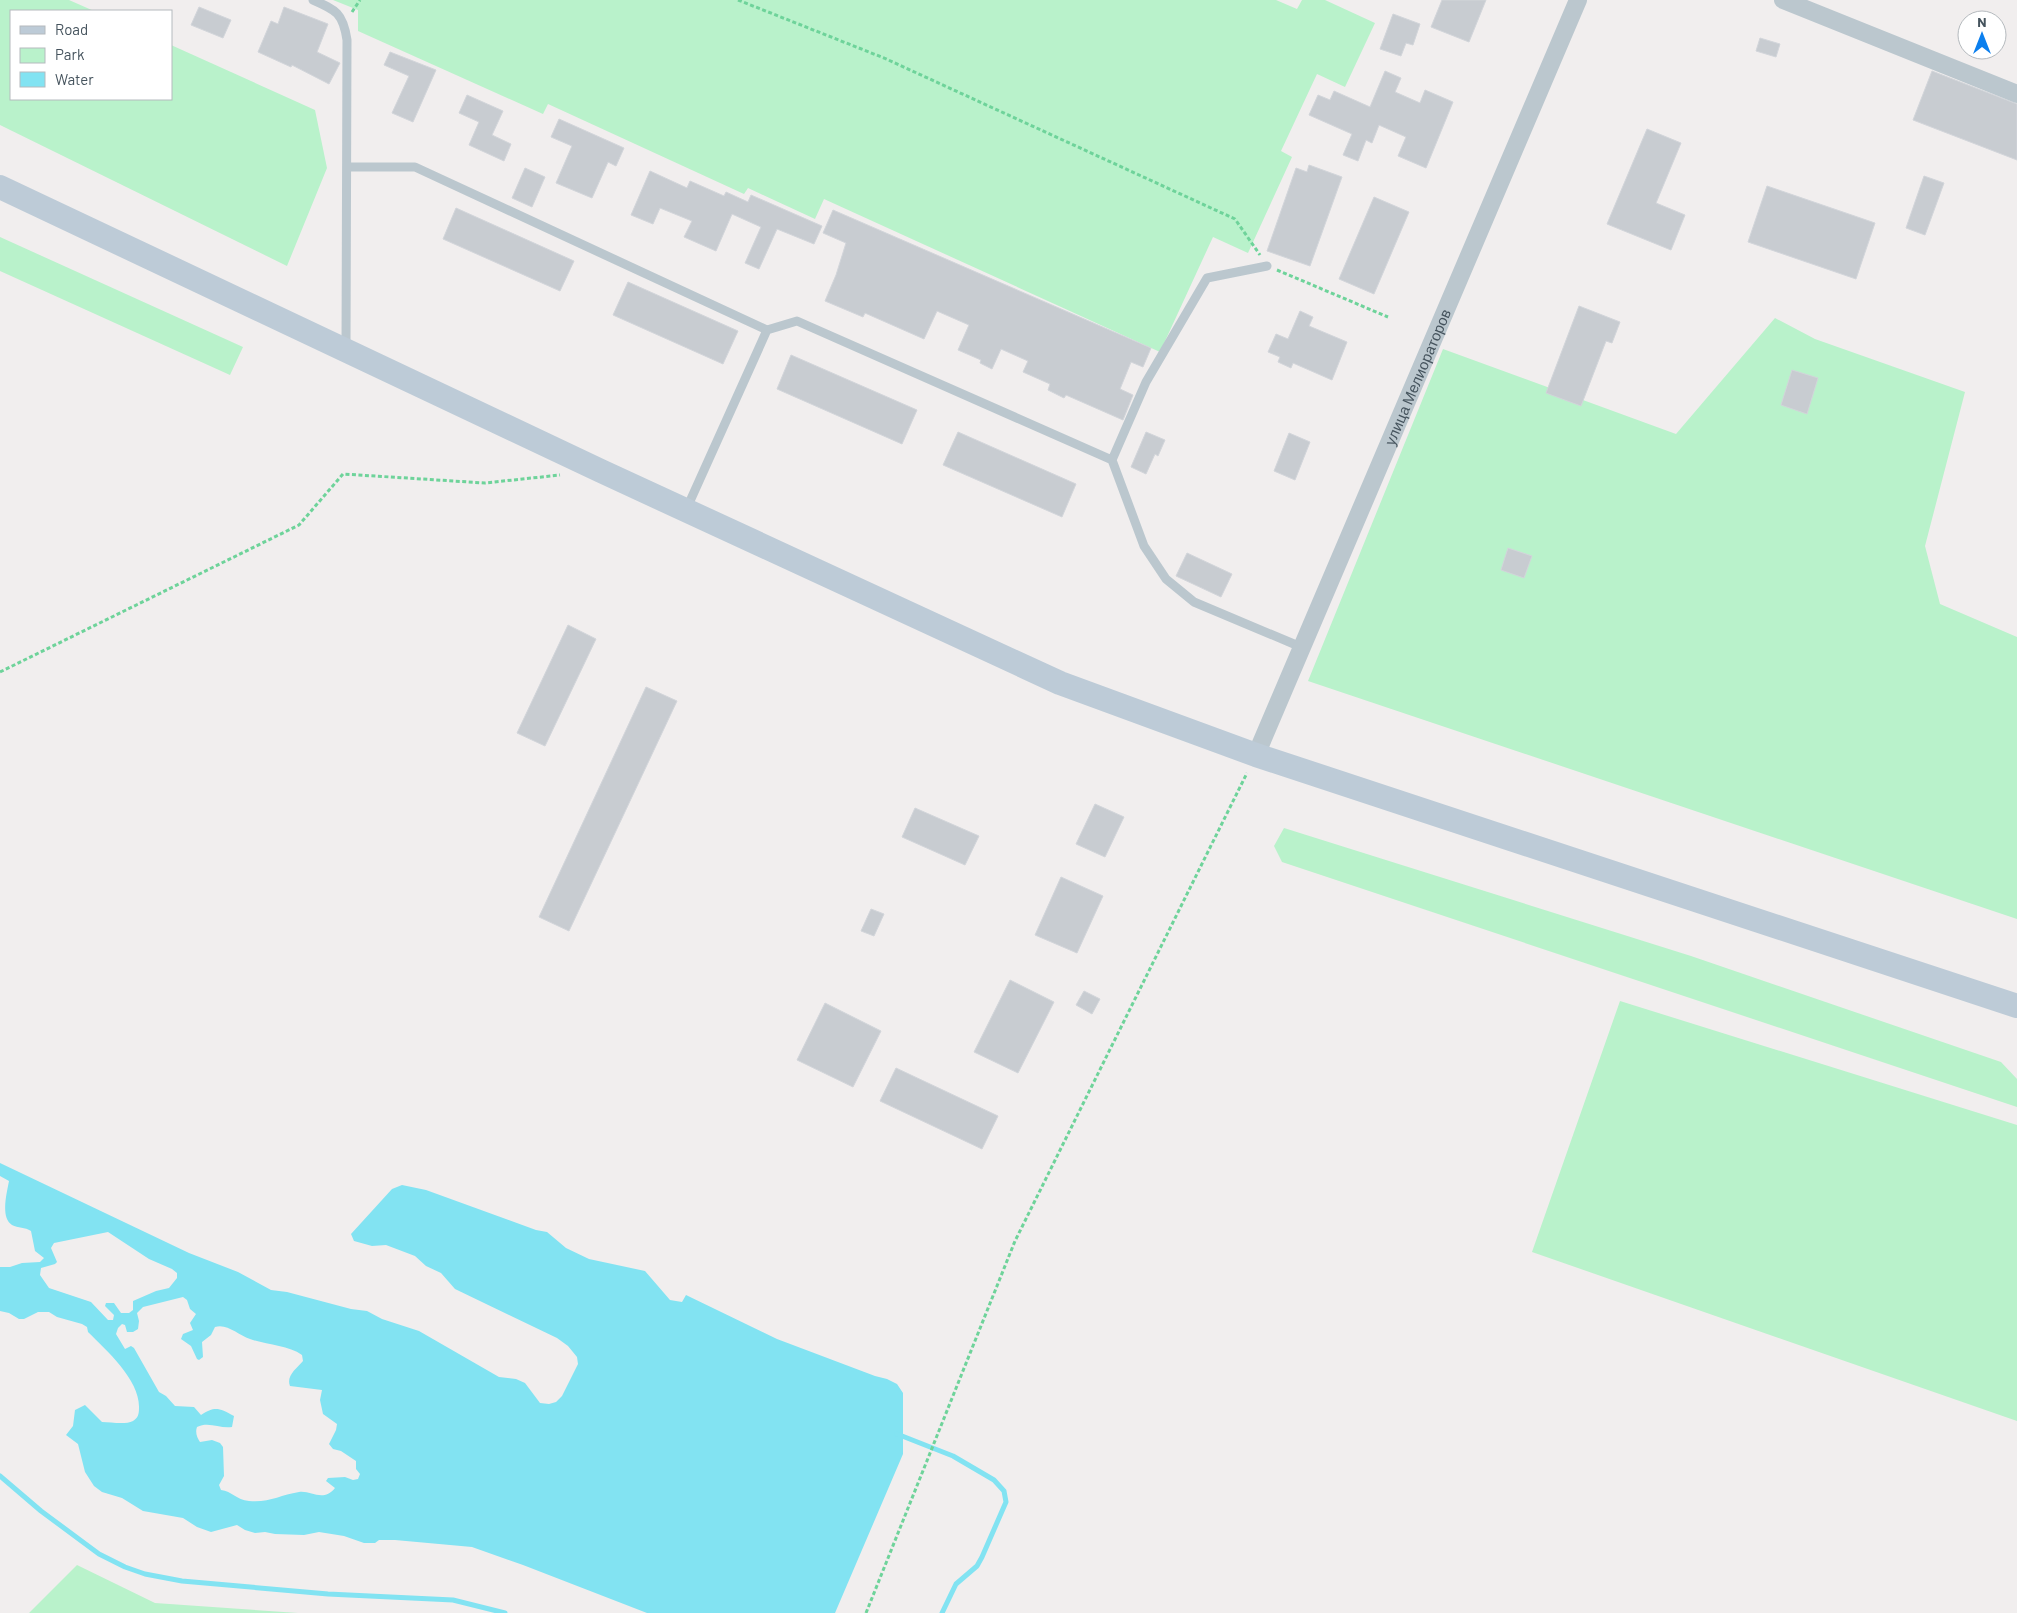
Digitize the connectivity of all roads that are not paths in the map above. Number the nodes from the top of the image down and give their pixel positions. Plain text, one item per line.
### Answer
1 (313, 0) edge
2 (1578, 0) edge
3 (1783, 0) edge
4 (2017, 94) edge
5 (346, 167) junction
6 (0, 187) edge
7 (1267, 266) road end
8 (767, 330) junction
9 (346, 351) junction
10 (1112, 460) junction
11 (686, 510) junction
12 (1302, 647) junction
13 (1256, 754) junction
14 (2017, 1006) edge

1 - 5 lane
2 - 12 street, улица Мелиораторов
3 - 4 street
5 - 8 lane
5 - 9 lane
6 - 9 main road
7 - 10 lane
8 - 10 lane
8 - 11 lane
9 - 11 main road
10 - 12 lane
11 - 13 main road
12 - 13 street, улица Мелиораторов
13 - 14 main road

